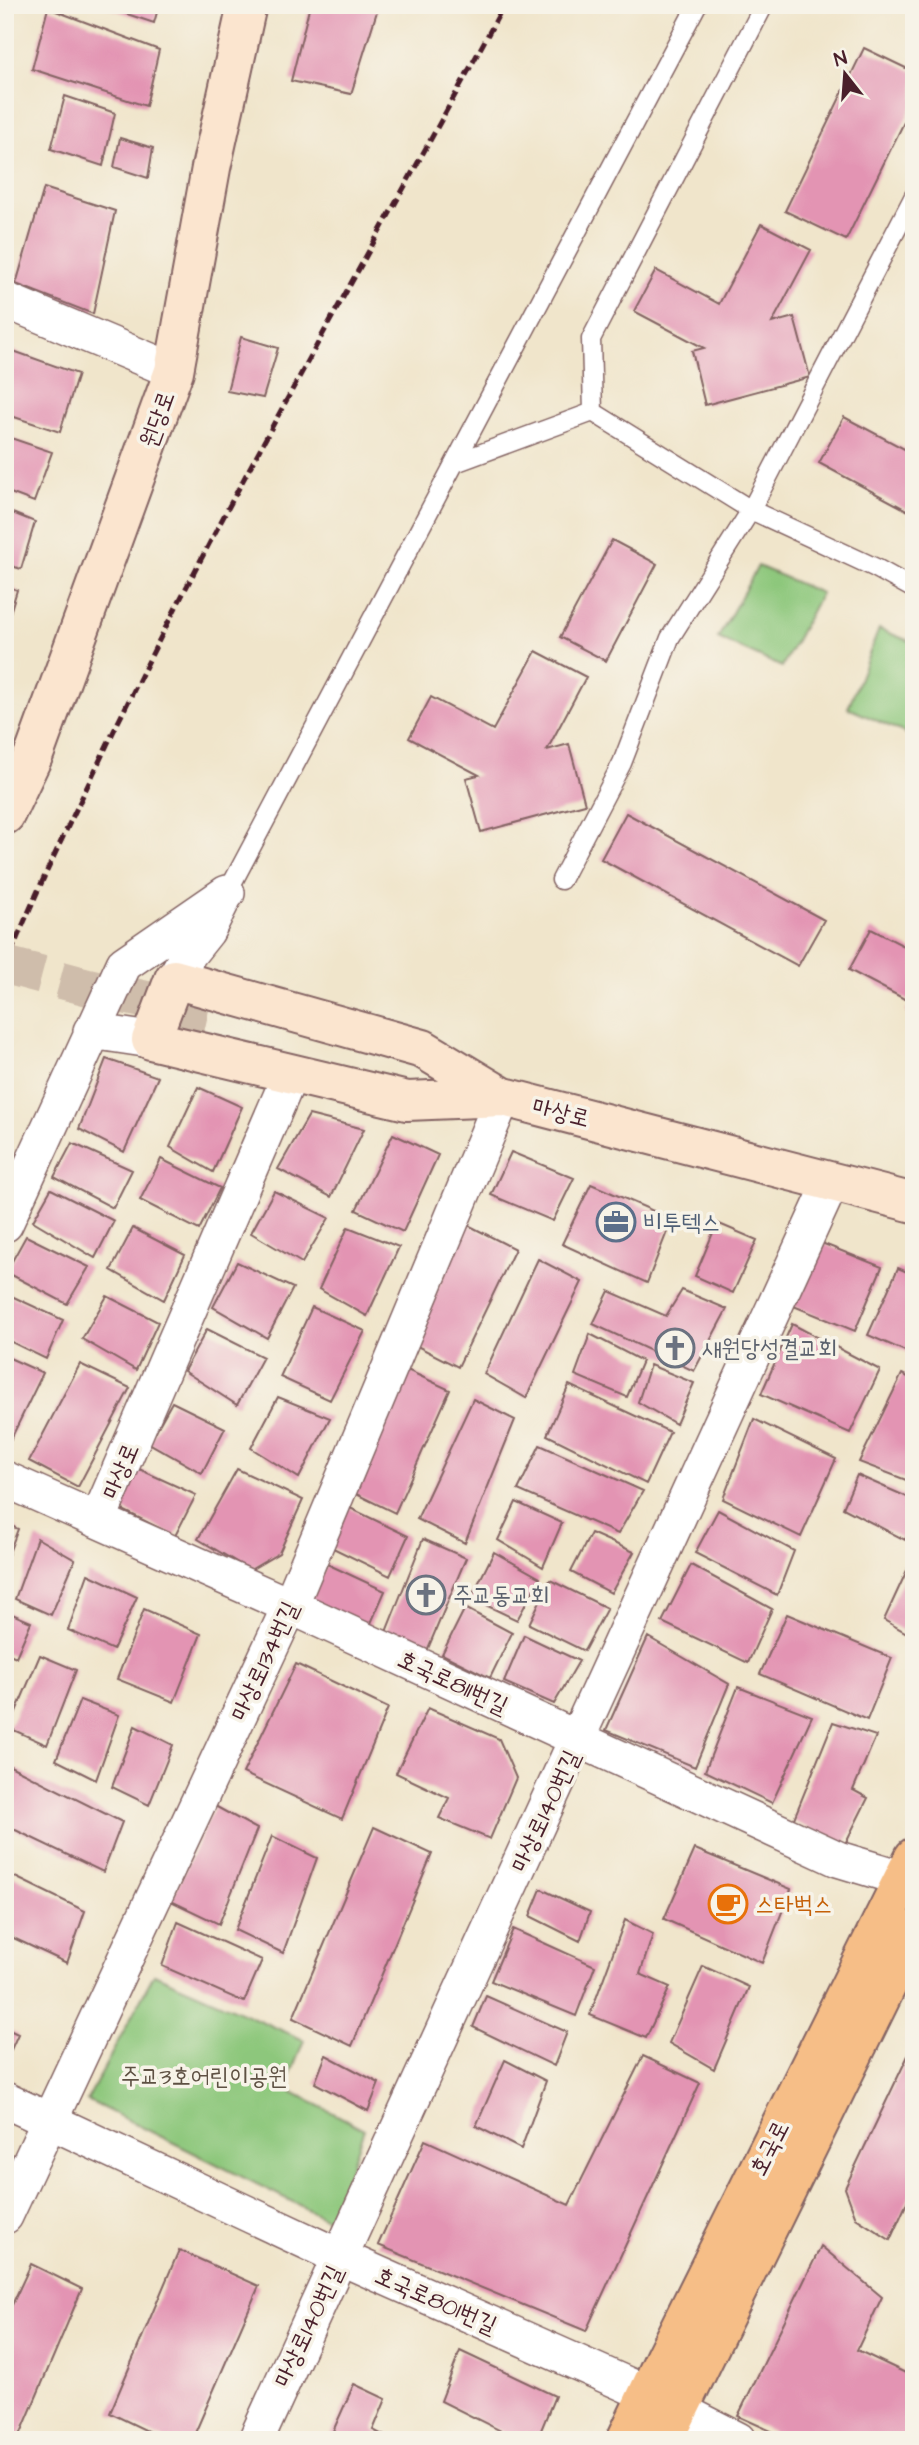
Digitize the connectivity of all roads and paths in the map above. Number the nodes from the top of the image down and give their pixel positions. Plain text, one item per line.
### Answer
1 (247, 5) edge
2 (697, 5) edge
3 (764, 5) edge
4 (914, 196) edge
5 (5, 300) edge
6 (174, 371) junction
7 (593, 412) junction
8 (455, 463) junction
9 (751, 510) junction
10 (914, 589) edge
11 (5, 815) edge
12 (561, 880) dead end
13 (227, 893) junction
14 (174, 979) junction
15 (209, 1014) tunnel mouth
16 (91, 1031) junction
17 (152, 1040) junction
18 (291, 1073) junction
19 (503, 1097) junction
20 (832, 1181) junction
21 (914, 1203) edge
22 (5, 1224) edge
23 (5, 1479) edge
24 (99, 1520) junction
25 (290, 1606) junction
26 (578, 1740) junction
27 (910, 1872) edge
28 (914, 1930) edge
29 (5, 2100) edge
30 (50, 2120) junction
31 (5, 2216) edge
32 (340, 2257) junction
33 (663, 2414) edge
34 (256, 2440) edge
35 (626, 2440) edge
36 (738, 2440) edge

1 - 6 street, 원당로
2 - 8 lane
3 - 7 lane
4 - 9 lane
5 - 6 street
6 - 11 street, 원당로
7 - 8 lane
7 - 9 lane
8 - 13 lane
9 - 10 lane
9 - 12 lane
13 - 14 street
13 - 16 street
14 - 17 street
14 - 19 street
15 - 19 street, 마상로
16 - 17 street
16 - 22 street
17 - 18 street
18 - 19 street
18 - 24 street, 마상로
19 - 20 street, 마상로
19 - 25 street, 마상로134번길
20 - 21 street, 마상로
20 - 26 street, 마상로140번길
23 - 24 street, 호국로811번길
24 - 25 street, 호국로811번길
25 - 26 street, 호국로811번길
25 - 30 street, 마상로134번길
26 - 27 street, 호국로811번길
26 - 32 street, 마상로140번길
27 - 33 main road, 호국로
28 - 33 main road, 호국로
29 - 30 street, 호국로801번길
30 - 31 street, 마상로134번길
30 - 32 street, 호국로801번길
32 - 33 street, 호국로801번길
32 - 34 street, 마상로140번길
33 - 35 main road, 호국로
33 - 36 street, 호국로801번길

